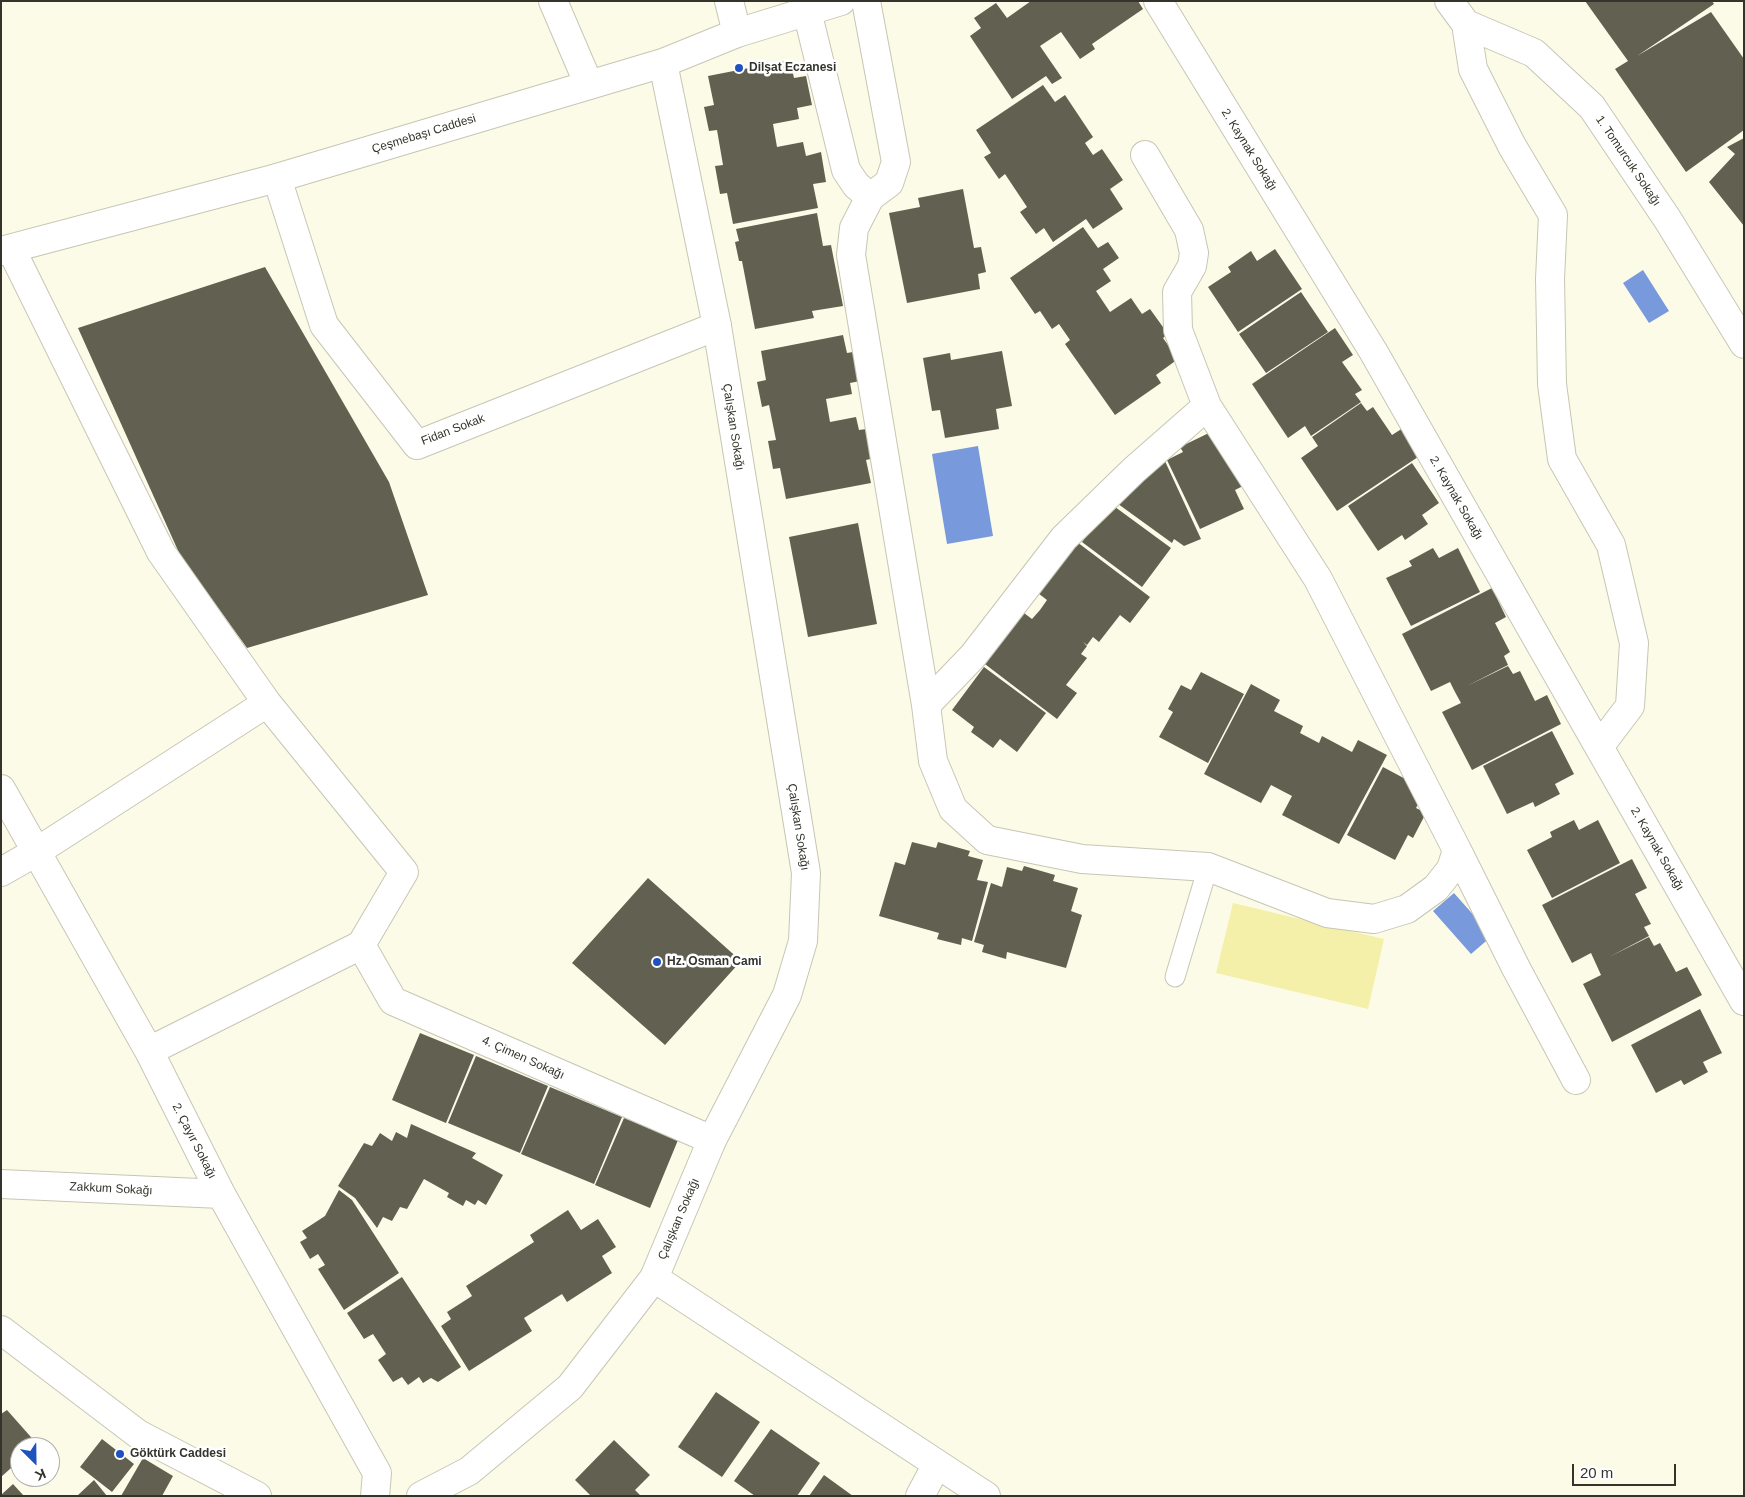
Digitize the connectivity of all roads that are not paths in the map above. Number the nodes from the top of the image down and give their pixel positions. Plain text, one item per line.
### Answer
1 (553, 1) edge
2 (729, 1) edge
3 (841, 1) edge
4 (866, 1) edge
5 (1158, 1) edge
6 (1449, 1) edge
7 (806, 11) junction
8 (1466, 24) junction
9 (737, 33) junction
10 (663, 63) junction
11 (589, 85) junction
12 (1145, 155) dead end
13 (277, 178) junction
14 (870, 197) junction
15 (6, 250) edge
16 (717, 326) junction
17 (1744, 344) edge
18 (1207, 406) junction
19 (267, 703) junction
20 (926, 705) junction
21 (1599, 747) junction
22 (1, 789) edge
23 (1457, 850) junction
24 (36, 852) junction
25 (1208, 867) junction
26 (1, 872) edge
27 (361, 945) junction
28 (1175, 977) dead end
29 (1744, 1001) edge
30 (149, 1051) junction
31 (1576, 1080) dead end
32 (712, 1140) junction
33 (1, 1184) edge
34 (221, 1194) junction
35 (654, 1278) junction
36 (1, 1330) edge
37 (937, 1464) junction
38 (257, 1496) edge
39 (376, 1496) edge
40 (422, 1496) edge
41 (920, 1496) edge
42 (986, 1496) edge

1 - 11 street
2 - 9 street
3 - 7 street, Çeşmebaşı Caddesi
4 - 14 street
5 - 21 street, 2. Kaynak Sokağı
6 - 8 street
7 - 9 street, Çeşmebaşı Caddesi
7 - 14 street
8 - 17 street, 1. Tomurcuk Sokağı
8 - 21 street
9 - 10 street, Çeşmebaşı Caddesi
10 - 11 street, Çeşmebaşı Caddesi
10 - 16 street, Çalışkan Sokağı
11 - 13 street, Çeşmebaşı Caddesi
12 - 18 street
13 - 15 street, Çeşmebaşı Caddesi
13 - 16 street, Fidan Sokak
14 - 20 street
15 - 19 street
16 - 32 street, Çalışkan Sokağı
18 - 20 street
18 - 23 street
19 - 24 street
19 - 27 street
20 - 25 street
21 - 29 street, 2. Kaynak Sokağı
22 - 24 street, 2. Çayır Sokağı
23 - 25 street
23 - 31 street
24 - 26 street
24 - 30 street, 2. Çayır Sokağı
25 - 28 lane
27 - 30 street
27 - 32 street, 4. Çimen Sokağı
30 - 34 street, 2. Çayır Sokağı
32 - 35 street, Çalışkan Sokağı
33 - 34 street, Zakkum Sokağı
34 - 39 street, 2. Çayır Sokağı
35 - 37 street
35 - 40 street, Çalışkan Sokağı
36 - 38 street
37 - 41 street
37 - 42 street

